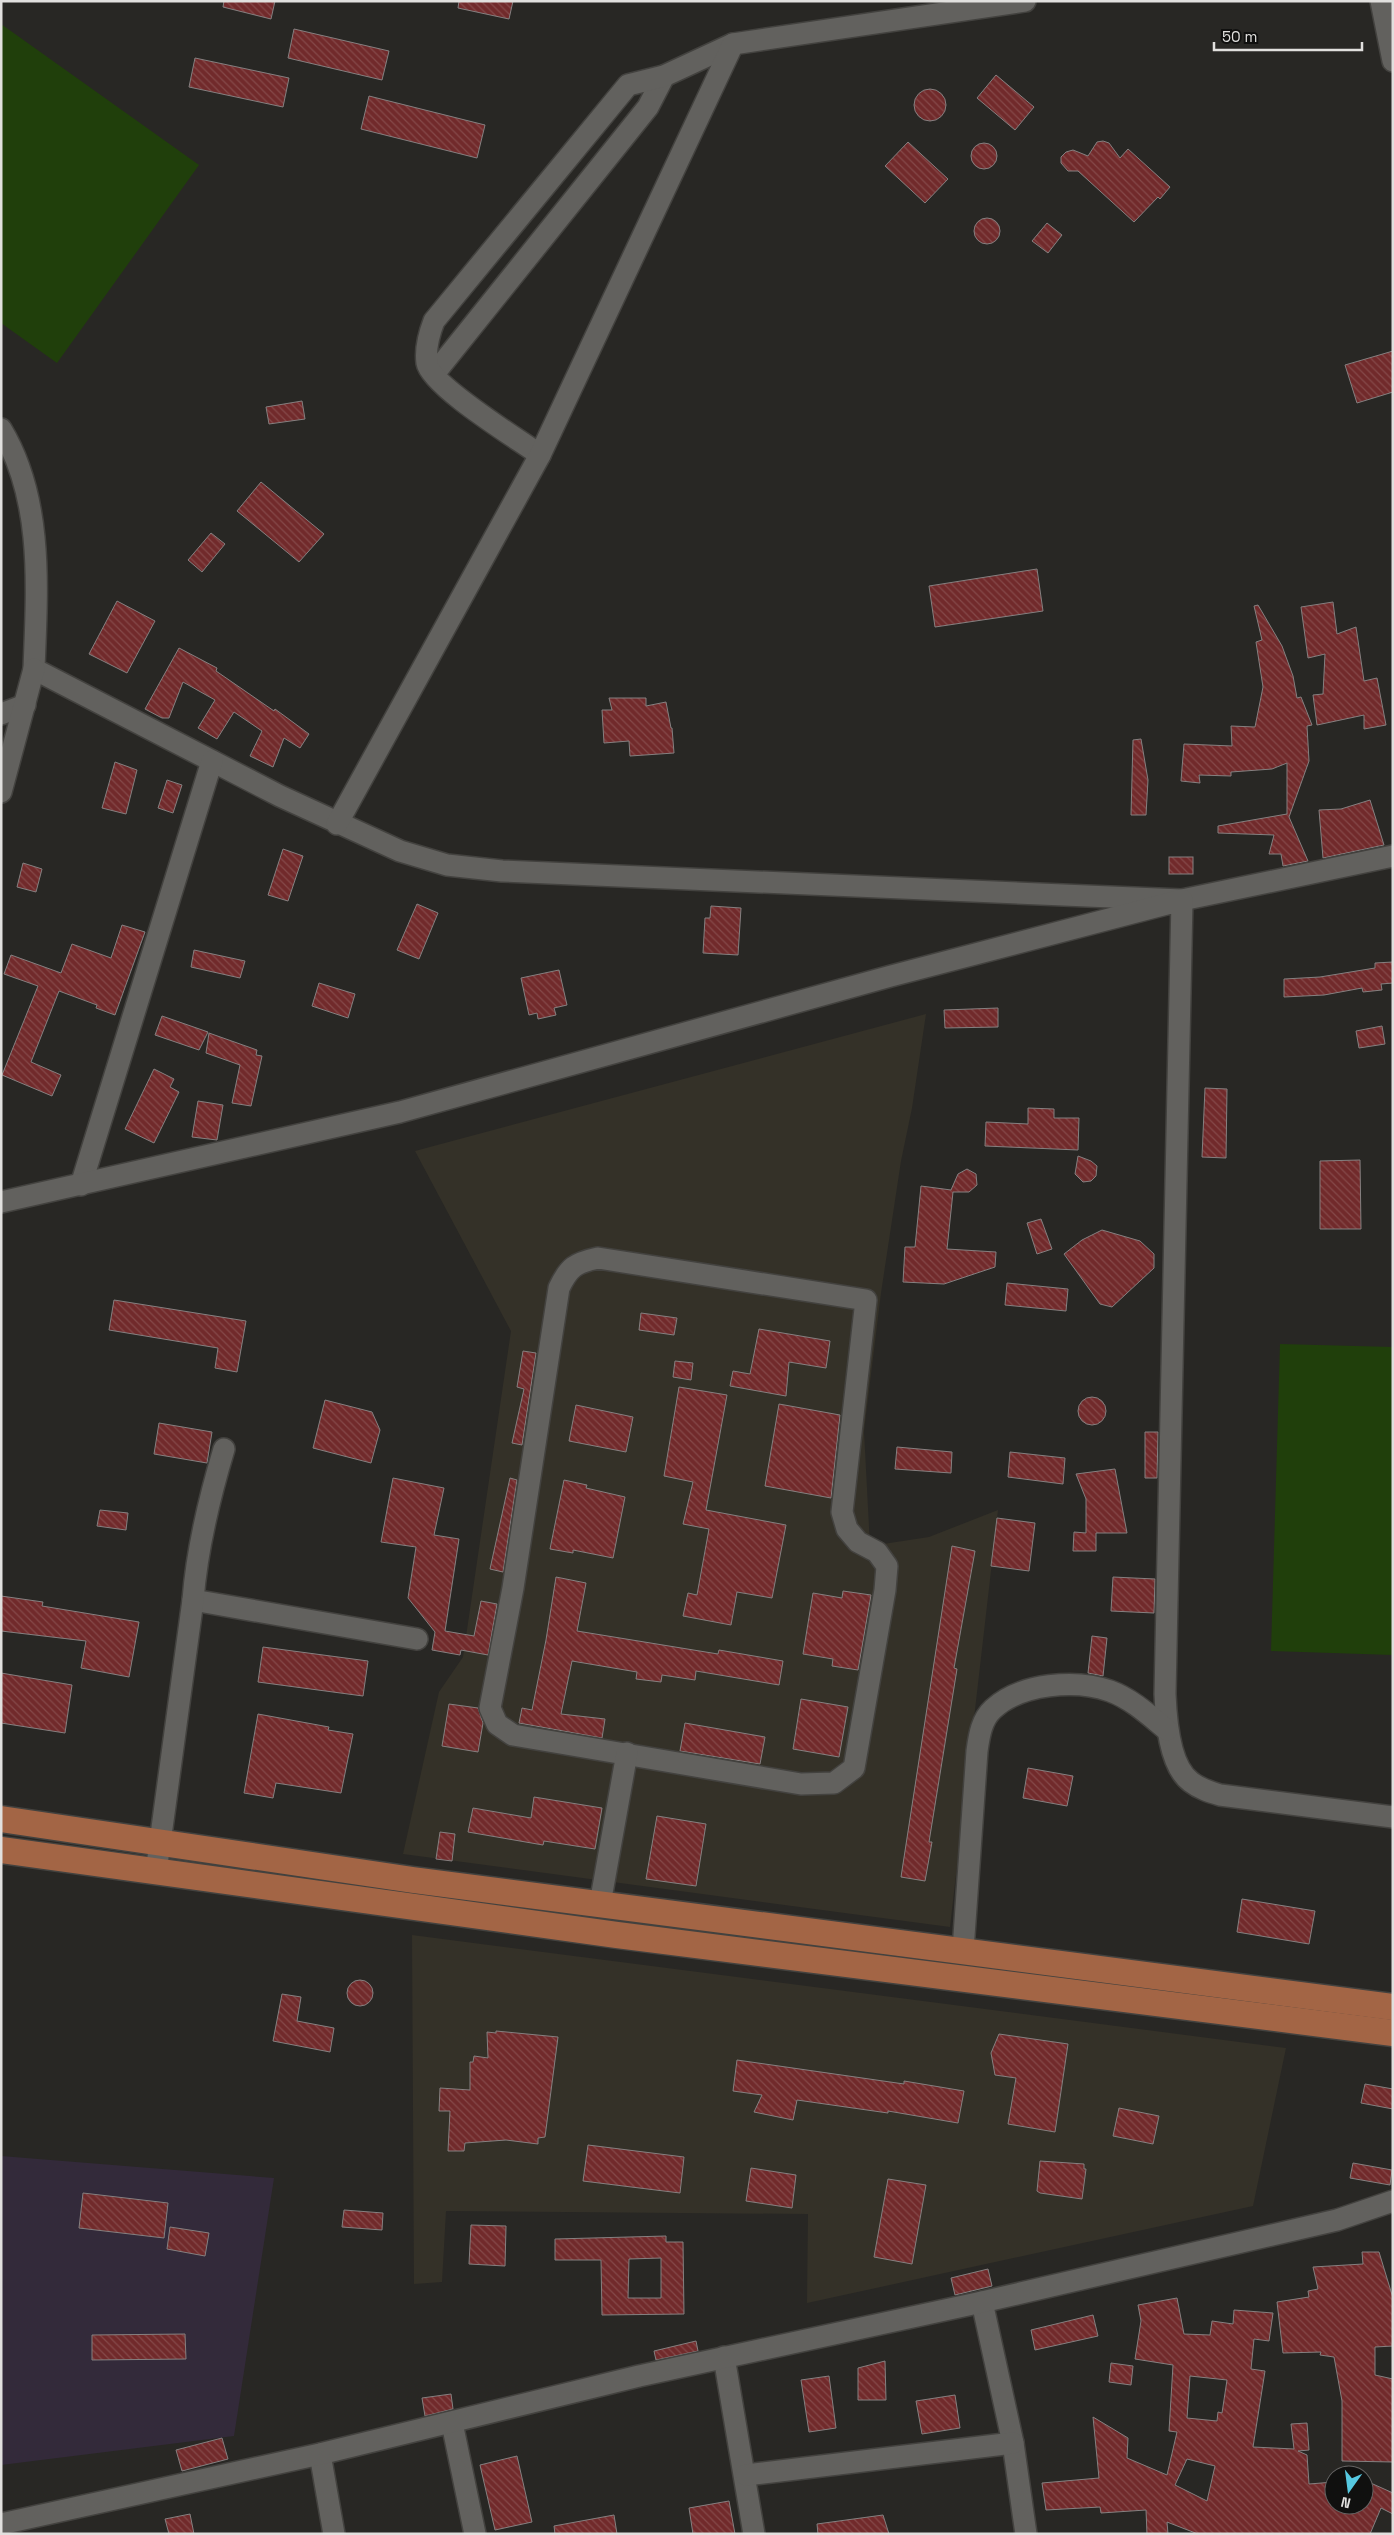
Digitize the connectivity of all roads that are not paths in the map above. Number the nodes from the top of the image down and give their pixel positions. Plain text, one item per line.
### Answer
1 (1025, 1) edge
2 (1382, 1) edge
3 (733, 44) junction
4 (1393, 61) edge
5 (664, 76) junction
6 (434, 374) junction
7 (1, 429) edge
8 (7, 450) edge
9 (540, 455) junction
10 (34, 669) junction
11 (25, 705) junction
12 (1, 714) edge
13 (212, 761) junction
14 (1, 792) edge
15 (337, 824) junction
16 (1393, 856) edge
17 (1182, 900) junction
18 (81, 1185) junction
19 (1, 1202) edge
20 (224, 1449) dead end
21 (194, 1600) junction
22 (416, 1639) dead end
23 (1167, 1730) junction
24 (627, 1753) junction
25 (1393, 1817) edge
26 (1, 1819) edge
27 (160, 1841) junction
28 (1, 1850) edge
29 (156, 1872) junction
30 (600, 1904) junction
31 (963, 1950) junction
32 (1393, 2007) edge
33 (1393, 2033) edge
34 (1393, 2201) edge
35 (982, 2302) junction
36 (724, 2357) junction
37 (452, 2422) junction
38 (1013, 2444) junction
39 (320, 2454) junction
40 (746, 2475) junction
41 (10, 2526) edge
42 (334, 2534) edge
43 (475, 2534) edge
44 (754, 2534) edge
45 (1026, 2534) edge

1 - 3 street
2 - 4 street
3 - 5 street
3 - 9 street
5 - 6 street
5 - 6 street
6 - 9 street
7 - 8 street
8 - 10 street
9 - 15 street
10 - 11 street
10 - 13 street
11 - 12 street
11 - 14 street
13 - 15 street
13 - 18 street
15 - 17 street
16 - 17 street
17 - 18 street
17 - 23 street
18 - 19 street
20 - 21 street
21 - 22 street
21 - 27 street
23 - 25 street
23 - 31 street
24 - 24 street
24 - 30 street
26 - 27 main road
27 - 29 street
27 - 30 main road
28 - 29 main road
29 - 33 main road
30 - 31 main road
31 - 32 main road
34 - 35 street
35 - 36 street
35 - 38 street
36 - 37 street
36 - 40 street
37 - 39 street
37 - 43 street
38 - 40 street
38 - 45 street
39 - 41 street
39 - 42 street
40 - 44 street

